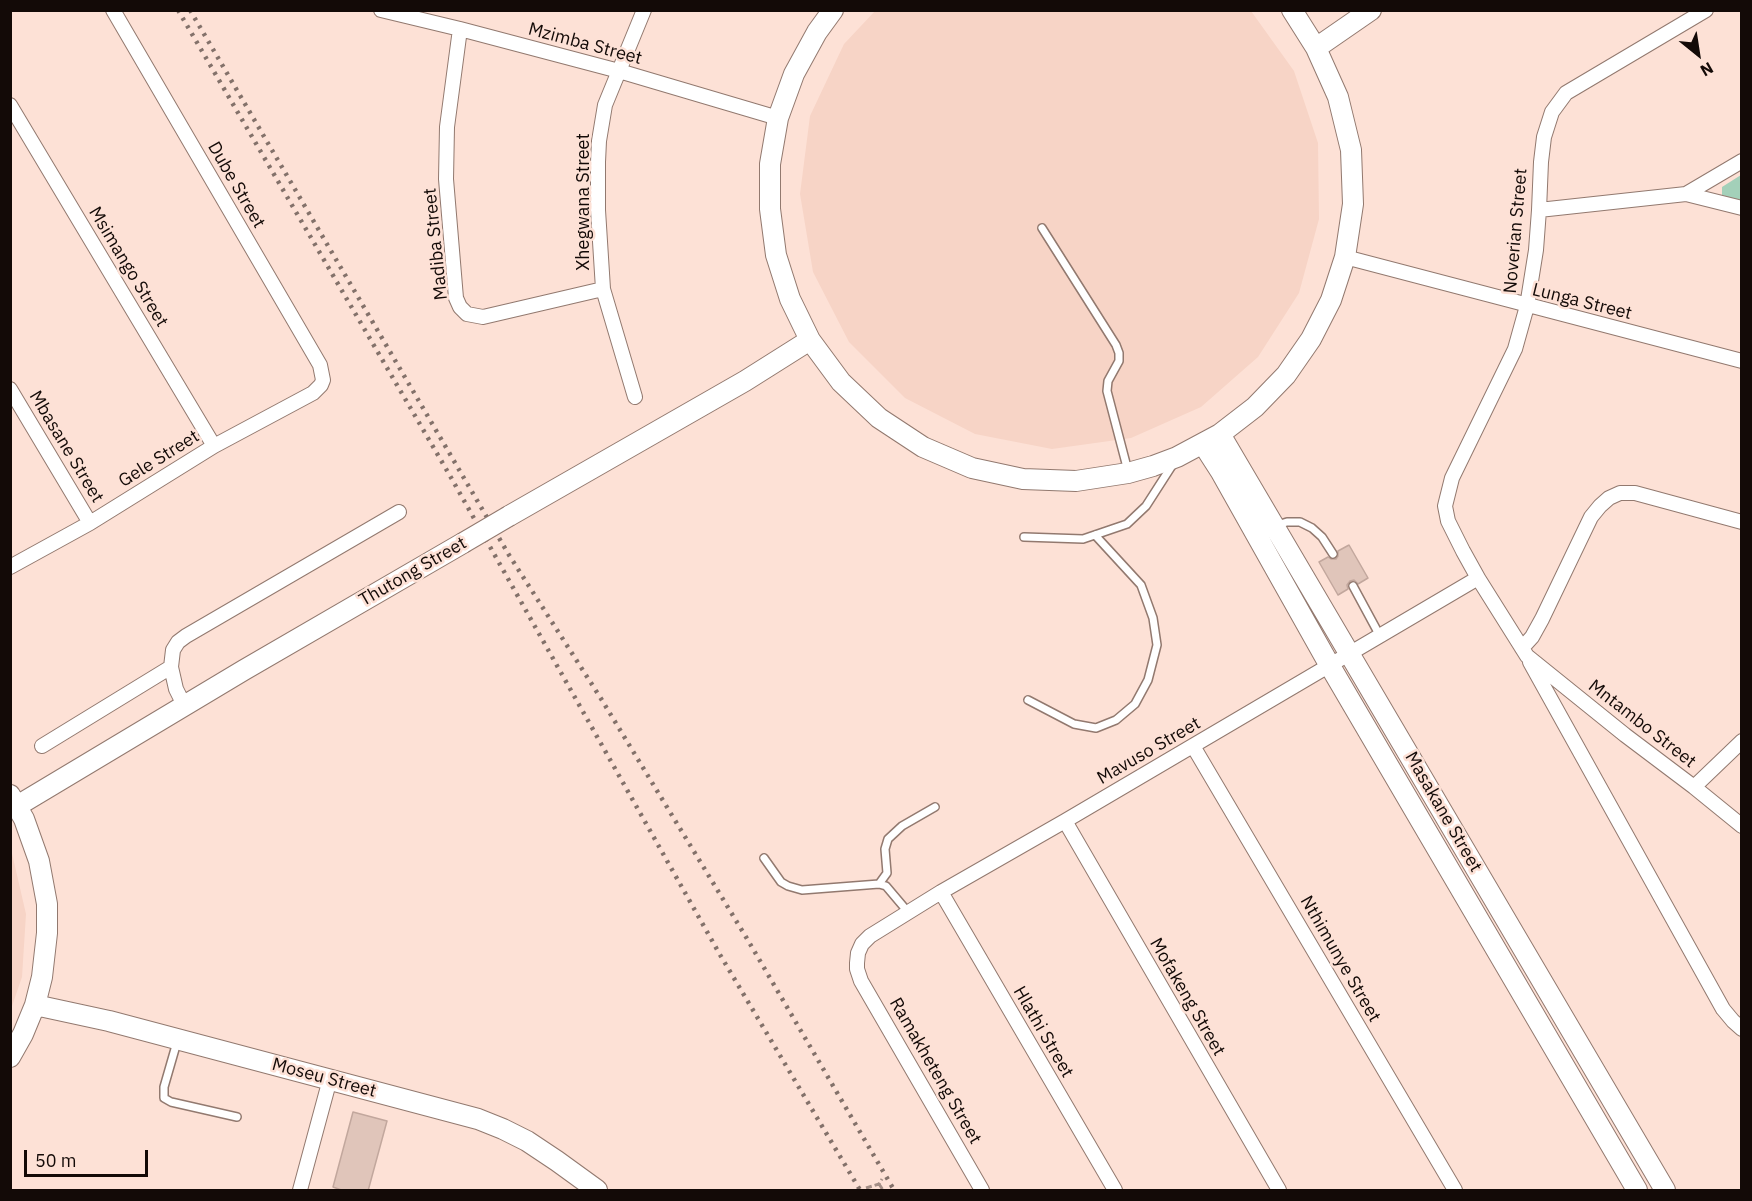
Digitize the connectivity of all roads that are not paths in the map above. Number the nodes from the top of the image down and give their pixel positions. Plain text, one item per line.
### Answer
1 (113, 10) edge
2 (381, 10) edge
3 (644, 10) edge
4 (833, 10) edge
5 (1292, 10) edge
6 (1371, 10) edge
7 (1706, 10) edge
8 (460, 29) junction
9 (1316, 48) junction
10 (619, 71) junction
11 (10, 105) edge
12 (778, 118) junction
13 (1742, 161) edge
14 (1686, 194) junction
15 (1742, 208) edge
16 (1539, 210) junction
17 (1042, 228) dead end
18 (1345, 257) junction
19 (603, 289) junction
20 (1527, 306) junction
21 (810, 340) junction
22 (1742, 361) edge
23 (323, 380) joint
24 (10, 389) edge
25 (635, 397) dead end
26 (1220, 434) junction
27 (1203, 444) junction
28 (214, 446) junction
29 (1177, 457) junction
30 (1128, 473) junction
31 (399, 512) dead end
32 (1742, 522) edge
33 (90, 523) junction
34 (1275, 526) junction
35 (1095, 535) junction
36 (1024, 537) dead end
37 (1333, 554) dead end
38 (10, 567) edge
39 (1478, 578) junction
40 (1353, 586) dead end
41 (1380, 636) junction
42 (1524, 652) junction
43 (1350, 654) junction
44 (1330, 666) junction
45 (171, 667) junction
46 (1028, 700) dead end
47 (184, 705) junction
48 (1742, 741) edge
49 (42, 746) dead end
50 (1193, 746) junction
51 (1694, 787) junction
52 (14, 801) edge
53 (935, 807) dead end
54 (1065, 821) junction
55 (1742, 826) edge
56 (764, 858) dead end
57 (879, 884) junction
58 (941, 892) junction
59 (908, 912) junction
60 (857, 969) joint
61 (35, 1005) junction
62 (1742, 1029) edge
63 (178, 1039) junction
64 (10, 1057) edge
65 (330, 1079) junction
66 (237, 1117) dead end
67 (300, 1191) edge
68 (597, 1191) edge
69 (982, 1191) edge
70 (1115, 1191) edge
71 (1279, 1191) edge
72 (1455, 1191) edge
73 (1637, 1191) edge
74 (1665, 1191) edge

1 - 23 street, Dube Street
2 - 8 street, Mzimba Street
3 - 10 street, Xhegwana Street
4 - 12 street
5 - 9 street
6 - 9 street
7 - 16 street, Noverian Street
8 - 10 street, Mzimba Street
8 - 19 street, Madiba Street
9 - 18 street
10 - 12 street, Mzimba Street
10 - 19 street, Xhegwana Street
11 - 28 street, Msimango Street
12 - 21 street
13 - 14 street
14 - 15 street
14 - 16 street
16 - 20 street, Noverian Street
17 - 30 lane
18 - 20 street, Lunga Street
18 - 26 street
19 - 25 street, Xhegwana Street
20 - 22 street, Lunga Street
20 - 39 street, Noverian Street
21 - 30 street
21 - 47 street, Thutong Street, bridge
23 - 28 street, Gele Street
24 - 33 street, Mbasane Street
26 - 27 street
26 - 34 street, Masakane Street
27 - 29 street
27 - 44 street, Masakane Street
28 - 33 street, Gele Street
29 - 30 street
29 - 35 lane
31 - 45 street
32 - 42 street
33 - 38 street, Gele Street
34 - 37 lane
34 - 43 street, Masakane Street
35 - 36 lane
35 - 46 lane
39 - 41 street, Mavuso Street
39 - 42 street, Noverian Street
40 - 41 lane
41 - 43 street, Mavuso Street
42 - 51 street, Mntambo Street
42 - 62 street, Noverian Street
43 - 44 street, Mavuso Street
43 - 74 street, Masakane Street
44 - 50 street, Mavuso Street
44 - 73 street, Masakane Street
45 - 47 street
45 - 49 street
47 - 52 street, Thutong Street
48 - 51 street
50 - 54 street, Mavuso Street
50 - 72 street, Nthimunye Street
51 - 55 street, Mntambo Street
52 - 61 street
53 - 57 lane
54 - 58 street, Mavuso Street
54 - 71 street, Mofakeng Street
56 - 57 lane
57 - 59 lane
58 - 59 street, Mavuso Street
58 - 70 street, Hlathi Street
59 - 60 street, Mavuso Street
60 - 69 street, Ramakheteng Street
61 - 63 street, Moseu Street
61 - 64 street
63 - 65 street, Moseu Street
63 - 66 lane
65 - 67 street
65 - 68 street, Moseu Street

